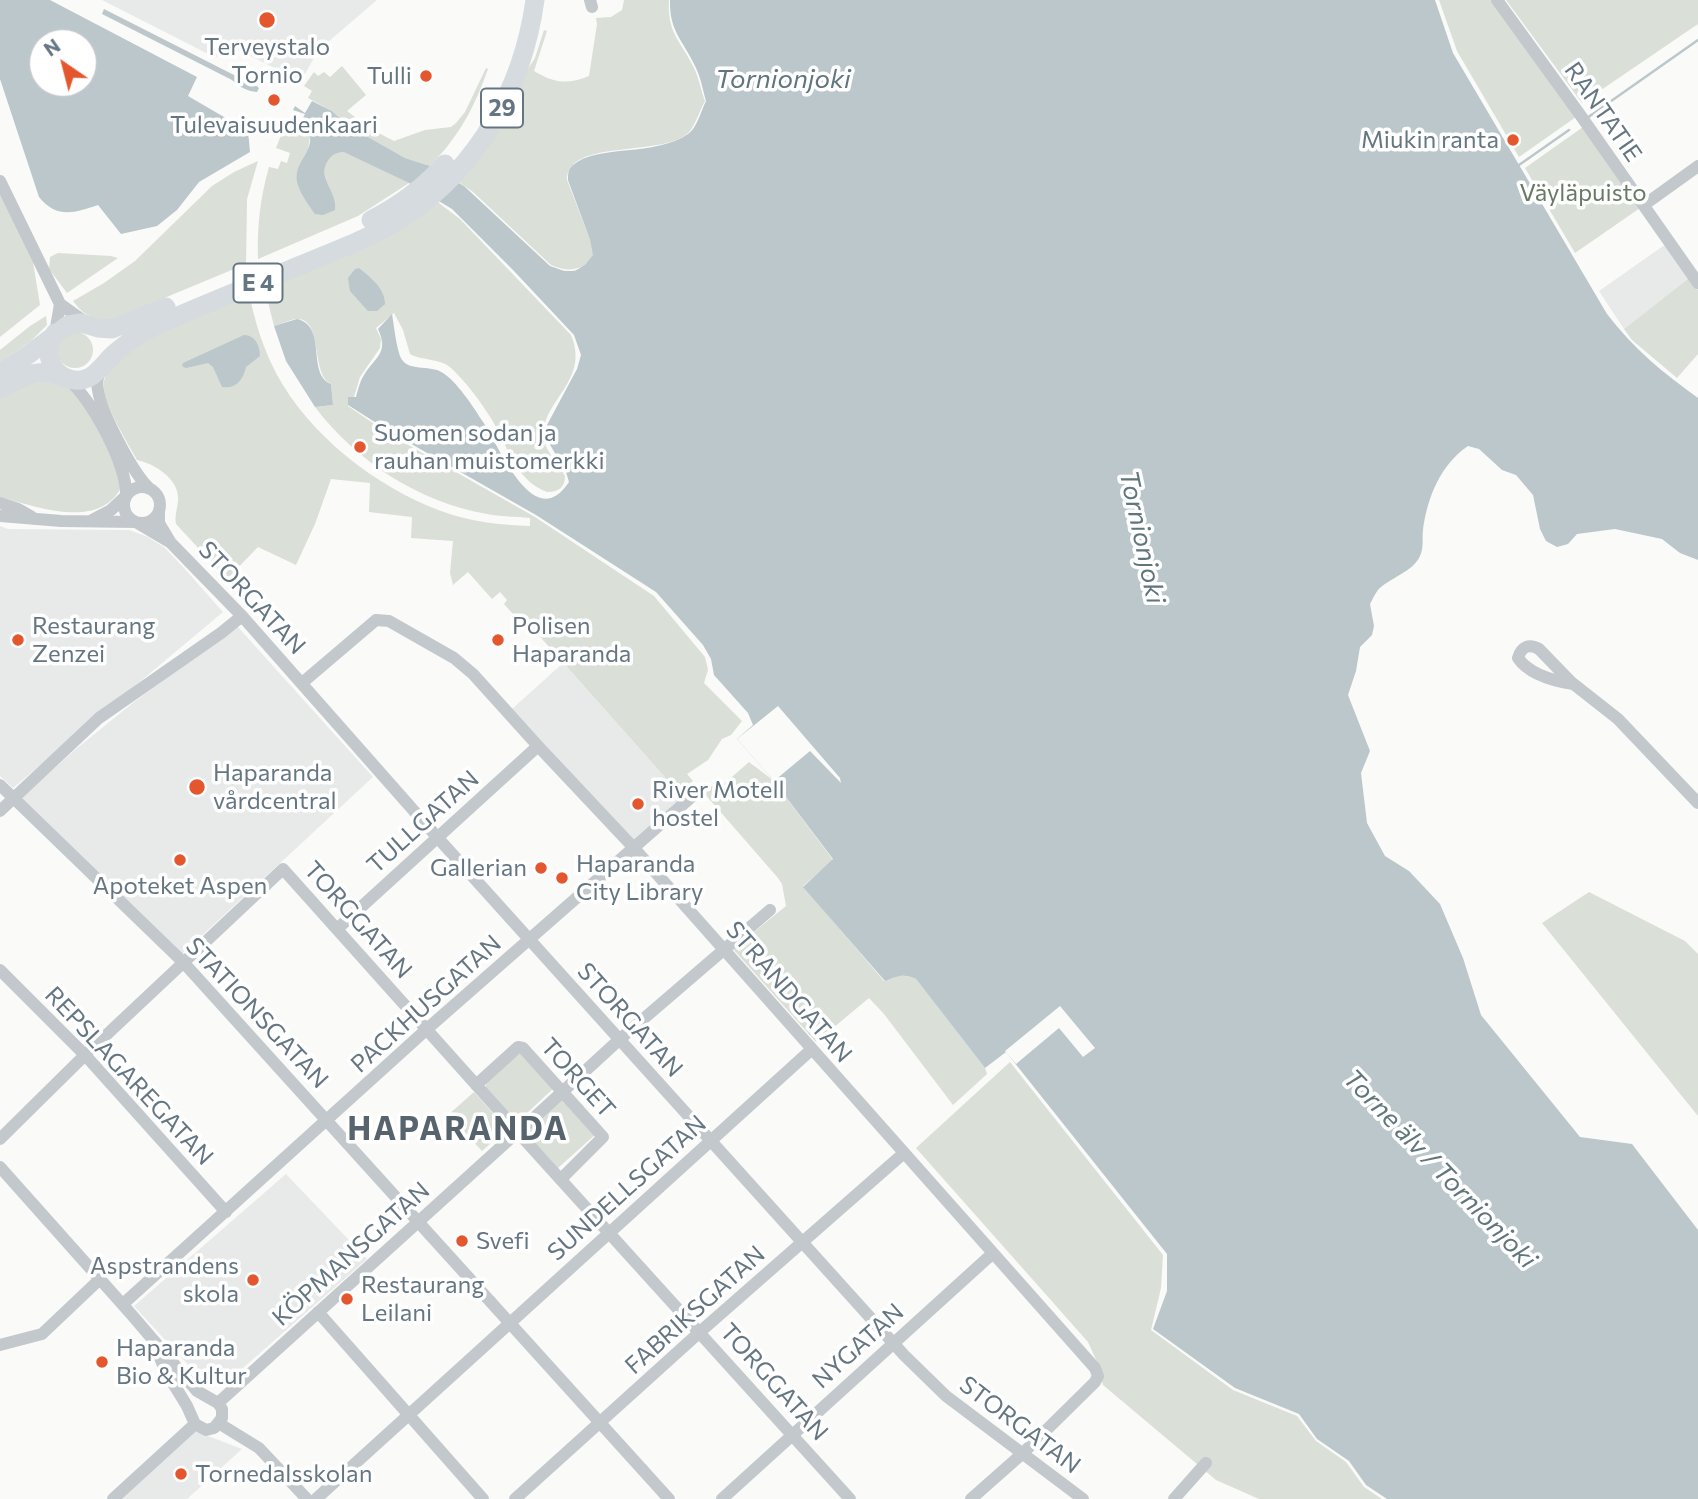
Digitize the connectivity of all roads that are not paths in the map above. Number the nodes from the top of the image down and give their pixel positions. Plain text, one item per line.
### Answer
1 (522, 0) edge
2 (535, 0) edge
3 (1497, 0) edge
4 (459, 158) junction
5 (1698, 166) edge
6 (0, 181) edge
7 (411, 203) junction
8 (1644, 205) junction
9 (1698, 283) edge
10 (60, 304) junction
11 (92, 326) junction
12 (55, 333) junction
13 (102, 366) junction
14 (0, 373) edge
15 (63, 377) junction
16 (0, 388) edge
17 (150, 489) junction
18 (126, 496) junction
19 (0, 503) edge
20 (159, 510) junction
21 (0, 516) edge
22 (32, 517) junction
23 (92, 520) junction
24 (136, 522) junction
25 (171, 543) junction
26 (242, 616) junction
27 (302, 683) junction
28 (1573, 684) dead end
29 (537, 746) junction
30 (0, 785) edge
31 (696, 793) dead end
32 (13, 797) junction
33 (1698, 803) edge
34 (0, 810) edge
35 (438, 837) junction
36 (633, 847) junction
37 (770, 910) dead end
38 (337, 929) junction
39 (530, 940) junction
40 (723, 949) junction
41 (184, 963) junction
42 (0, 970) edge
43 (427, 1029) junction
44 (620, 1039) junction
45 (812, 1049) junction
46 (86, 1055) junction
47 (477, 1085) junction
48 (563, 1091) junction
49 (327, 1120) junction
50 (518, 1132) junction
51 (0, 1139) edge
52 (710, 1140) junction
53 (904, 1153) junction
54 (0, 1167) edge
55 (561, 1179) junction
56 (226, 1212) junction
57 (418, 1222) junction
58 (609, 1233) junction
59 (802, 1242) junction
60 (992, 1254) junction
61 (100, 1279) junction
62 (123, 1304) junction
63 (318, 1312) junction
64 (509, 1324) junction
65 (701, 1331) junction
66 (154, 1343) junction
67 (893, 1343) junction
68 (0, 1345) edge
69 (213, 1401) junction
70 (408, 1415) junction
71 (193, 1420) junction
72 (600, 1423) junction
73 (220, 1424) junction
74 (793, 1434) junction
75 (1023, 1454) junction
76 (1206, 1463) dead end
77 (113, 1499) edge
78 (307, 1499) edge
79 (316, 1499) edge
80 (484, 1499) edge
81 (515, 1499) edge
82 (669, 1499) edge
83 (722, 1499) edge
84 (850, 1499) edge
85 (971, 1499) edge
86 (1083, 1499) edge
87 (1174, 1499) edge

1 - 4 highway, 29
2 - 4 highway, 29
3 - 8 street, RANTATIE
4 - 7 highway, E 4
5 - 8 street
6 - 10 street
7 - 11 highway, E 4
7 - 13 highway, E 4
8 - 9 street, RANTATIE
10 - 11 street
10 - 12 street
11 - 12 highway, E 4
11 - 13 highway
12 - 14 highway, E 4
12 - 15 highway
13 - 15 highway, E 4
13 - 17 street, STORGATAN
15 - 16 highway, E 4
15 - 18 street
17 - 18 street
17 - 20 street, STORGATAN
18 - 23 street
18 - 24 street
19 - 22 street, STORGATAN
20 - 24 street
20 - 25 street, STORGATAN
21 - 22 street, STORGATAN
22 - 23 street, STORGATAN
23 - 24 street, STORGATAN
24 - 25 street, STORGATAN
25 - 26 street, STORGATAN
26 - 27 street, STORGATAN
26 - 32 street
27 - 29 street, STRANDGATAN
27 - 35 street, STORGATAN
28 - 33 street
29 - 35 street, TULLGATAN
29 - 36 street, STRANDGATAN
30 - 32 street, STATIONSGATAN
31 - 36 street, PACKHUSGATAN
32 - 34 street
32 - 41 street, STATIONSGATAN
35 - 38 street, TULLGATAN
35 - 39 street, STORGATAN
36 - 39 street, PACKHUSGATAN
36 - 40 street, STRANDGATAN
37 - 40 street, KÖPMANSGATAN
38 - 41 street, TORGGATAN
38 - 43 street, TORGGATAN
39 - 43 street, PACKHUSGATAN
39 - 44 street, STORGATAN
40 - 44 street, KÖPMANSGATAN
40 - 45 street, STRANDGATAN
41 - 46 street
41 - 49 street, STATIONSGATAN
42 - 46 street, REPSLAGAREGATAN
43 - 47 street, TORGGATAN
43 - 49 street, PACKHUSGATAN
44 - 48 street, KÖPMANSGATAN
44 - 52 street, STORGATAN
45 - 52 street, SUNDELLSGATAN
45 - 53 street, STRANDGATAN
46 - 51 street
46 - 56 street, REPSLAGAREGATAN
47 - 48 street, TORGET
47 - 50 street, TORGGATAN
48 - 50 street, KÖPMANSGATAN
48 - 55 street, TORGET
49 - 56 street, PACKHUSGATAN
49 - 57 street, STATIONSGATAN
50 - 55 street, TORGGATAN
50 - 57 street, KÖPMANSGATAN
52 - 58 street, SUNDELLSGATAN
52 - 59 street, STORGATAN
53 - 59 street, FABRIKSGATAN
53 - 60 street, STRANDGATAN
54 - 61 street
55 - 58 street, TORGGATAN
56 - 62 street, PACKHUSGATAN
57 - 63 street, KÖPMANSGATAN
57 - 64 street, STATIONSGATAN
58 - 64 street, SUNDELLSGATAN
58 - 65 street, TORGGATAN
59 - 65 street, FABRIKSGATAN
59 - 67 street, STORGATAN
60 - 67 street, NYGATAN
60 - 75 street, STRANDGATAN
61 - 62 street
61 - 68 street
62 - 66 street
63 - 69 street, KÖPMANSGATAN
63 - 70 street
64 - 70 street, SUNDELLSGATAN
64 - 72 street, STATIONSGATAN
65 - 72 street, FABRIKSGATAN
65 - 74 street, TORGGATAN
66 - 69 street
66 - 71 street
67 - 74 street, NYGATAN
67 - 75 street, STORGATAN
69 - 71 street
69 - 73 street
70 - 79 street, SUNDELLSGATAN
70 - 80 street
71 - 73 street
71 - 77 street
72 - 81 street, FABRIKSGATAN
72 - 82 street, STATIONSGATAN
73 - 78 street
74 - 83 street, NYGATAN
74 - 84 street, TORGGATAN
75 - 85 street
75 - 86 street, STORGATAN
76 - 87 street

